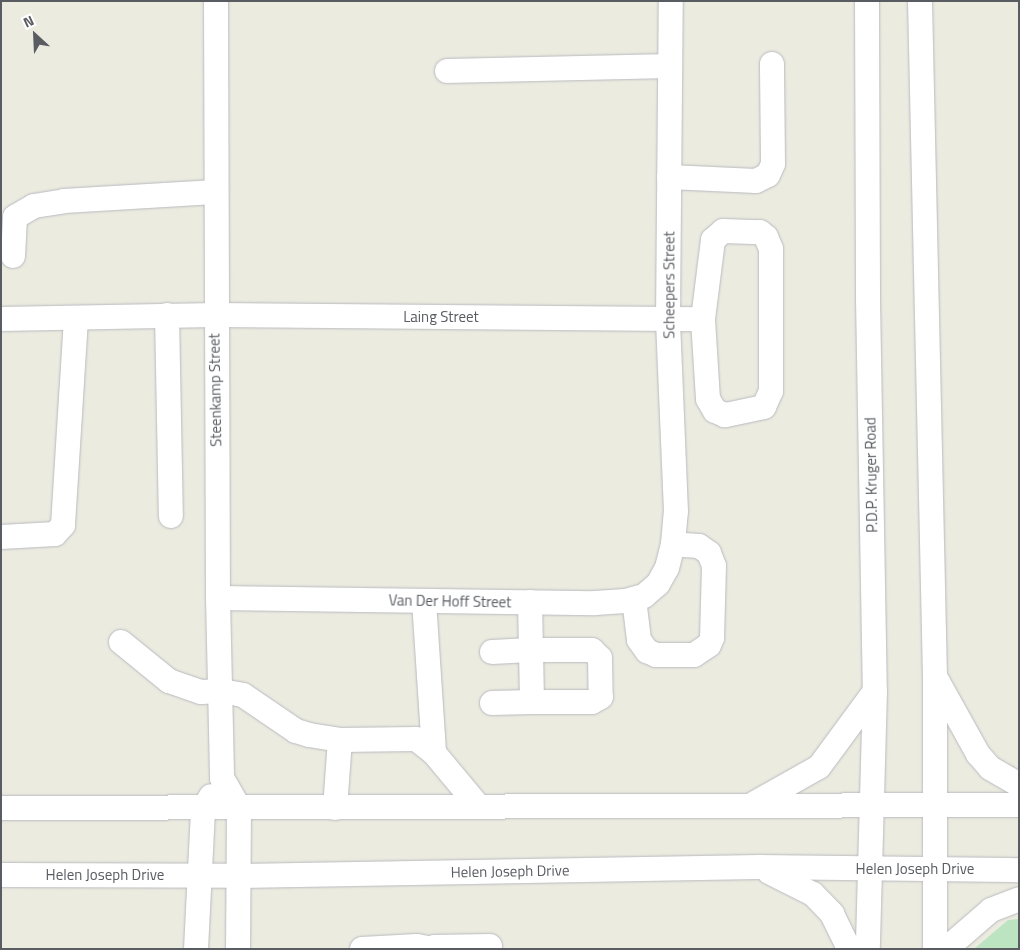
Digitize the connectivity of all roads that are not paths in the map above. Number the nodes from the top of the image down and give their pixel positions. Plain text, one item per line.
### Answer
1 (216, 1) edge
2 (671, 1) edge
3 (866, 1) edge
4 (920, 1) edge
5 (772, 64) dead end
6 (670, 66) junction
7 (446, 71) dead end
8 (669, 177) junction
9 (215, 192) junction
10 (13, 256) dead end
11 (167, 315) junction
12 (215, 315) junction
13 (668, 318) junction
14 (1, 319) edge
15 (76, 319) junction
16 (703, 319) junction
17 (170, 516) dead end
18 (1, 537) edge
19 (673, 544) junction
20 (667, 568) joint
21 (218, 598) junction
22 (634, 599) junction
23 (424, 601) junction
24 (530, 602) junction
25 (121, 642) dead end
26 (531, 650) junction
27 (492, 652) dead end
28 (935, 676) junction
29 (221, 691) junction
30 (876, 691) junction
31 (532, 702) junction
32 (492, 703) dead end
33 (340, 740) junction
34 (434, 753) junction
35 (222, 778) junction
36 (1019, 785) edge
37 (873, 805) junction
38 (1019, 805) edge
39 (749, 806) junction
40 (479, 807) junction
41 (936, 807) junction
42 (1, 808) edge
43 (239, 808) junction
44 (335, 808) junction
45 (203, 809) junction
46 (758, 867) junction
47 (870, 869) junction
48 (934, 869) junction
49 (1019, 870) edge
50 (1, 875) edge
51 (198, 875) junction
52 (240, 876) junction
53 (1019, 899) edge
54 (490, 946) dead end
55 (434, 948) edge
56 (196, 949) edge
57 (238, 949) edge
58 (373, 949) edge
59 (848, 949) edge
60 (868, 949) edge
61 (935, 949) edge
62 (946, 949) edge

1 - 9 street, Steenkamp Street
2 - 6 street, Scheepers Street
3 - 30 street, P.D.P. Kruger Road
4 - 28 street
5 - 8 street
6 - 7 street
6 - 8 street, Scheepers Street
8 - 13 street, Scheepers Street
9 - 10 street
9 - 12 street, Steenkamp Street
11 - 12 street, Laing Street
11 - 15 street, Laing Street
11 - 17 street
12 - 13 street, Laing Street
12 - 21 street, Steenkamp Street
13 - 16 street, Laing Street
13 - 19 street, Scheepers Street
14 - 15 street, Laing Street
15 - 18 street
16 - 16 street
19 - 20 street, Scheepers Street
19 - 22 street
20 - 22 street, Van Der Hoff Street
21 - 23 street, Van Der Hoff Street
21 - 29 street, Steenkamp Street
22 - 24 street, Van Der Hoff Street
23 - 24 street, Van Der Hoff Street
23 - 34 street
24 - 26 street
25 - 29 street
26 - 27 street
26 - 31 street
26 - 31 street
28 - 36 street
28 - 41 street
29 - 33 street
29 - 35 street, Steenkamp Street
30 - 37 street, P.D.P. Kruger Road
30 - 39 street
31 - 32 street
33 - 34 street
33 - 44 street
34 - 40 street
35 - 43 street, Steenkamp Street
35 - 45 street
37 - 39 street
37 - 41 street
37 - 47 street, P.D.P. Kruger Road
38 - 41 street
39 - 40 street
40 - 44 street
41 - 48 street
42 - 45 street
43 - 44 street
43 - 45 street
43 - 52 street
45 - 51 street
46 - 47 street, Helen Joseph Drive
46 - 52 street, Helen Joseph Drive
46 - 59 street
47 - 48 street, Helen Joseph Drive
47 - 60 street, P.D.P. Kruger Road
48 - 49 street, Helen Joseph Drive
48 - 61 street
50 - 51 street, Helen Joseph Drive
51 - 52 street, Helen Joseph Drive
51 - 56 street
52 - 57 street
53 - 62 street
54 - 55 street
55 - 58 street

